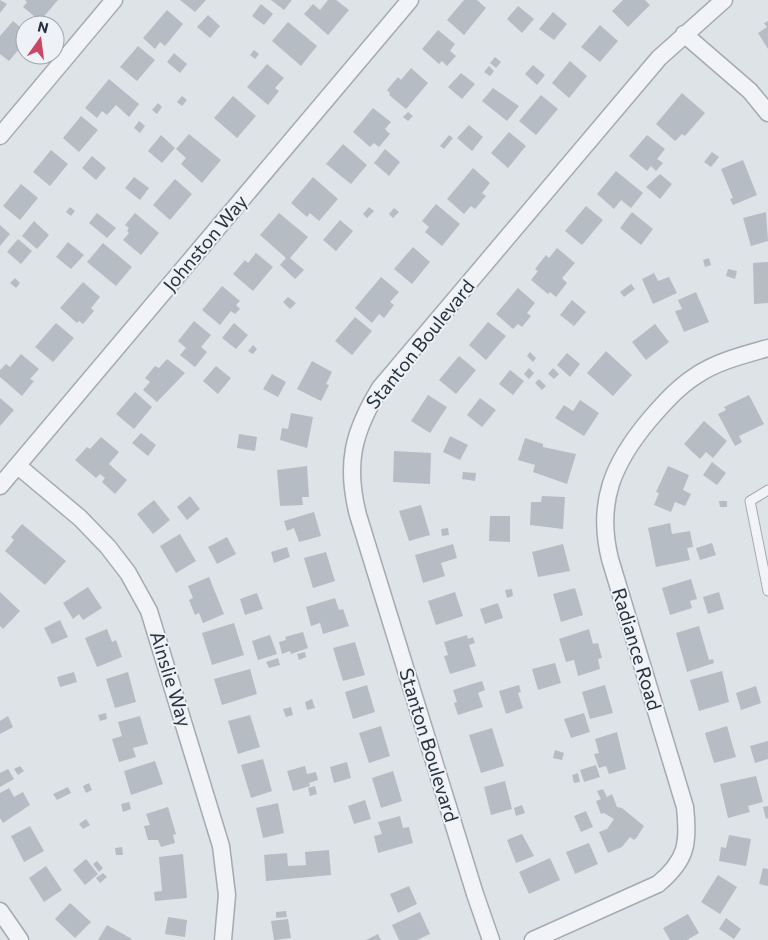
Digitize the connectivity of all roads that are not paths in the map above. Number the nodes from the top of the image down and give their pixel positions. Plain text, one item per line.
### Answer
1 (114, 0) edge
2 (410, 0) edge
3 (724, 0) edge
4 (684, 34) junction
5 (768, 113) edge
6 (0, 136) edge
7 (768, 348) edge
8 (18, 466) junction
9 (0, 486) edge
10 (768, 490) edge
11 (768, 591) edge
12 (0, 911) edge
13 (20, 940) edge
14 (223, 940) edge
15 (491, 940) edge
16 (534, 940) edge

1 - 6 street
2 - 8 street, Johnston Way
3 - 4 street, Stanton Boulevard
4 - 5 street
4 - 15 street, Stanton Boulevard
7 - 16 street, Radiance Road
8 - 9 street, Johnston Way
8 - 14 street, Ainslie Way
10 - 11 lane
12 - 13 street

